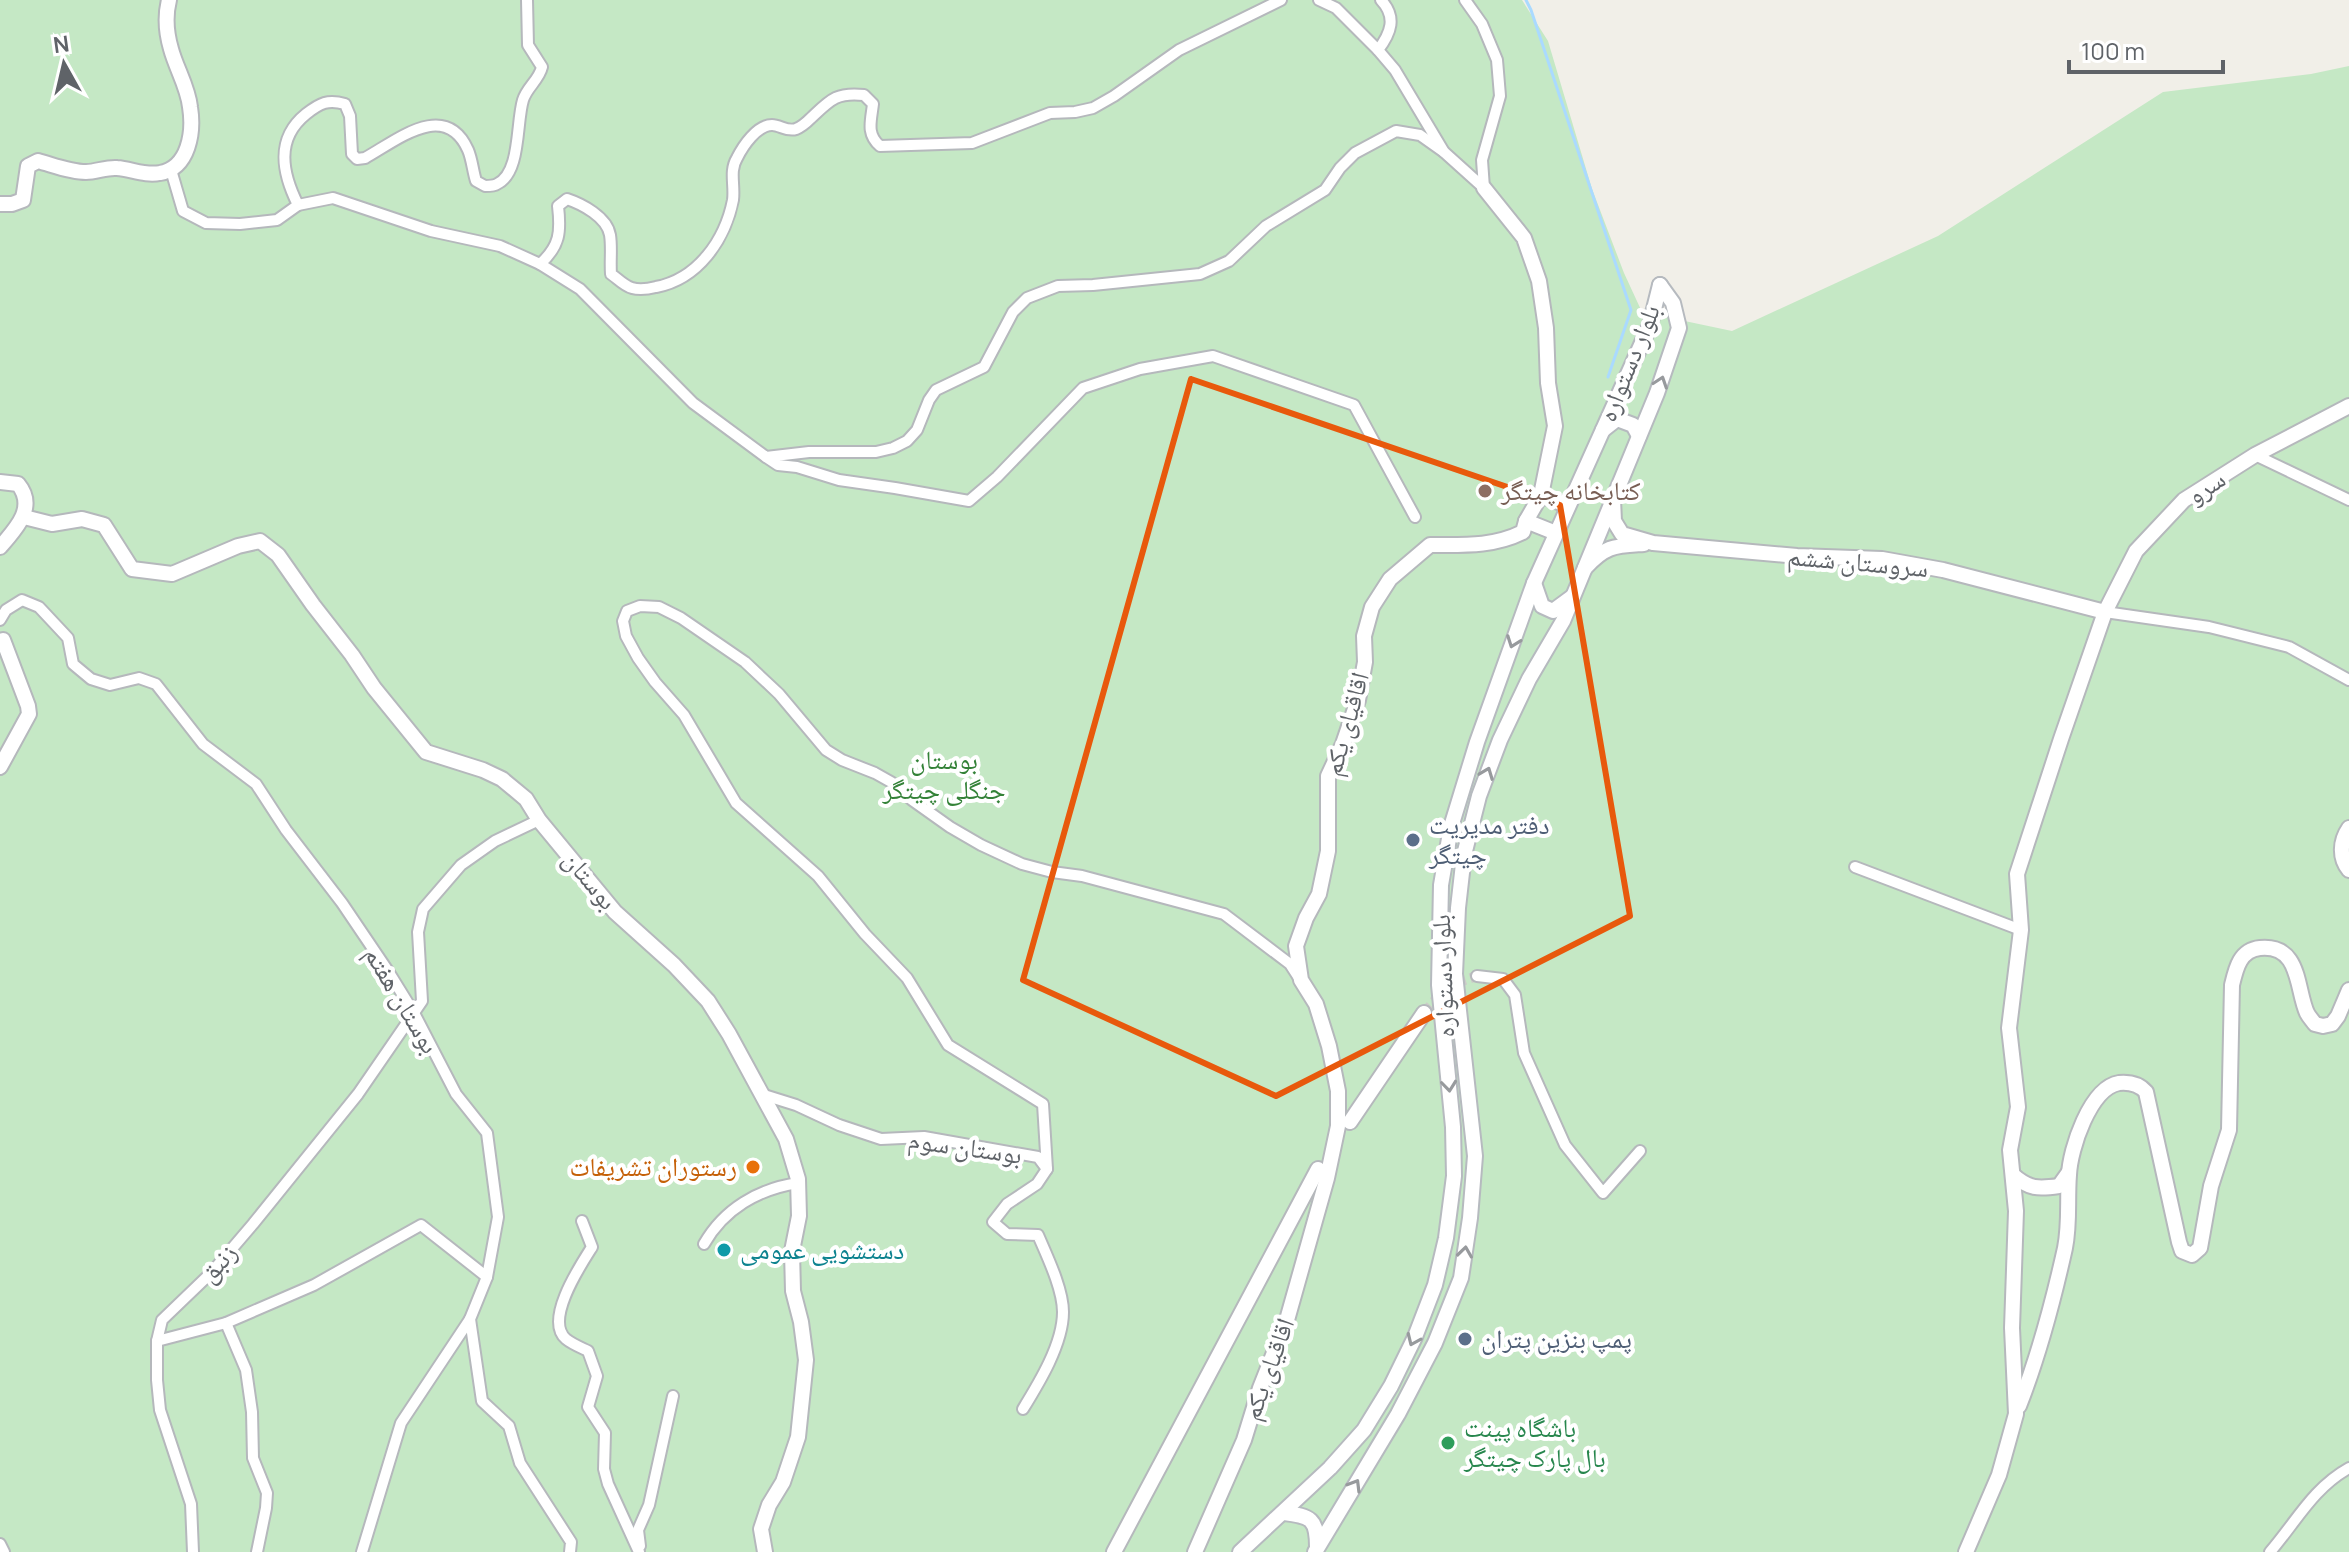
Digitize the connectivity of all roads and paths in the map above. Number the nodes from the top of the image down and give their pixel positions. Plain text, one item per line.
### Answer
1 (169, 0) edge
2 (527, 0) edge
3 (1281, 0) edge
4 (1319, 0) edge
5 (1381, 0) edge
6 (1465, 0) edge
7 (1378, 50) junction
8 (1444, 152) junction
9 (171, 170) junction
10 (1484, 188) junction
11 (0, 204) edge
12 (298, 205) junction
13 (540, 264) junction
14 (2349, 406) edge
15 (1601, 432) junction
16 (1639, 436) junction
17 (2255, 455) junction
18 (766, 457) junction
19 (0, 482) edge
20 (1541, 495) junction
21 (1613, 499) junction
22 (2349, 500) edge
23 (1568, 506) junction
24 (24, 517) junction
25 (1415, 517) dead end
26 (1526, 521) junction
27 (1556, 533) junction
28 (1653, 543) junction
29 (0, 547) edge
30 (1582, 572) junction
31 (1534, 583) junction
32 (1574, 594) junction
33 (2105, 612) junction
34 (0, 620) edge
35 (1, 640) edge
36 (2349, 680) edge
37 (0, 767) edge
38 (539, 820) junction
39 (2349, 828) edge
40 (1855, 867) dead end
41 (2349, 870) edge
42 (2021, 930) junction
43 (1477, 976) dead end
44 (1301, 980) junction
45 (2349, 990) edge
46 (414, 1013) junction
47 (1424, 1013) tunnel mouth
48 (764, 1095) junction
49 (1350, 1122) dead end
50 (1640, 1151) dead end
51 (1047, 1169) junction
52 (1318, 1169) dead end
53 (2069, 1172) junction
54 (2013, 1175) junction
55 (798, 1183) junction
56 (582, 1221) dead end
57 (704, 1244) dead end
58 (487, 1277) junction
59 (470, 1319) junction
60 (226, 1323) junction
61 (157, 1341) junction
62 (673, 1396) dead end
63 (1023, 1409) dead end
64 (2016, 1414) junction
65 (2349, 1468) edge
66 (1284, 1513) junction
67 (0, 1544) edge
68 (1316, 1550) edge
69 (4, 1552) edge
70 (193, 1552) edge
71 (257, 1552) edge
72 (362, 1552) edge
73 (570, 1552) edge
74 (640, 1552) edge
75 (765, 1552) edge
76 (1114, 1552) edge
77 (1195, 1552) edge
78 (1240, 1552) edge
79 (1966, 1552) edge
80 (2270, 1552) edge

1 - 9 street
2 - 12 street
3 - 13 street
4 - 7 street
5 - 7 street
6 - 10 street
7 - 8 street
8 - 10 street
8 - 18 street
9 - 11 street
9 - 12 street
10 - 20 street, اقاقیای یکم
12 - 13 street
13 - 18 street
14 - 17 street, سرو
15 - 16 street
16 -> 15 street, بلوار دستواره
15 - 23 street, بلوار دستواره
16 - 21 street, بلوار دستواره
17 - 22 street
17 - 33 street, سرو
18 - 25 street
19 - 24 street
20 - 23 street
20 - 26 street, اقاقیای یکم
21 - 28 street
21 - 30 street, بلوار دستواره
23 - 27 street, بلوار دستواره
24 - 29 street
24 - 38 street, بوستان
26 - 27 street
26 - 44 street, اقاقیای یکم
27 - 31 street, بلوار دستواره
28 - 30 street
28 - 33 street, سروستان ششم
30 - 32 street, بلوار دستواره
31 - 32 street
31 -> 66 street, بلوار دستواره
68 -> 32 street, بلوار دستواره
33 - 36 street
33 - 42 street, سرو
34 - 46 street, بوستان هفتم
35 - 37 street
38 - 46 street
38 - 48 street, بوستان
39 - 41 street
40 - 42 street
42 - 54 street, سرو
43 - 50 street
44 - 51 street
44 - 77 street, اقاقیای یکم
45 - 53 street
46 - 58 street, بوستان هفتم
46 - 61 street, زنبق
47 - 49 street
48 - 51 street, بوستان سوم
48 - 55 street, بوستان
51 - 63 street, بوستان سوم
52 - 76 street
53 - 54 street
53 - 64 street
54 - 64 street, سرو
55 - 57 street
55 - 75 street, بوستان
56 - 74 street
58 - 59 street, بوستان هفتم
58 - 60 street
59 - 72 street, بوستان هفتم
59 - 73 street
60 - 61 street
60 - 71 street
61 - 70 street, زنبق
62 - 74 street
64 - 79 street
65 - 80 street
66 - 68 street
66 - 78 street, بلوار دستواره
67 - 69 street

